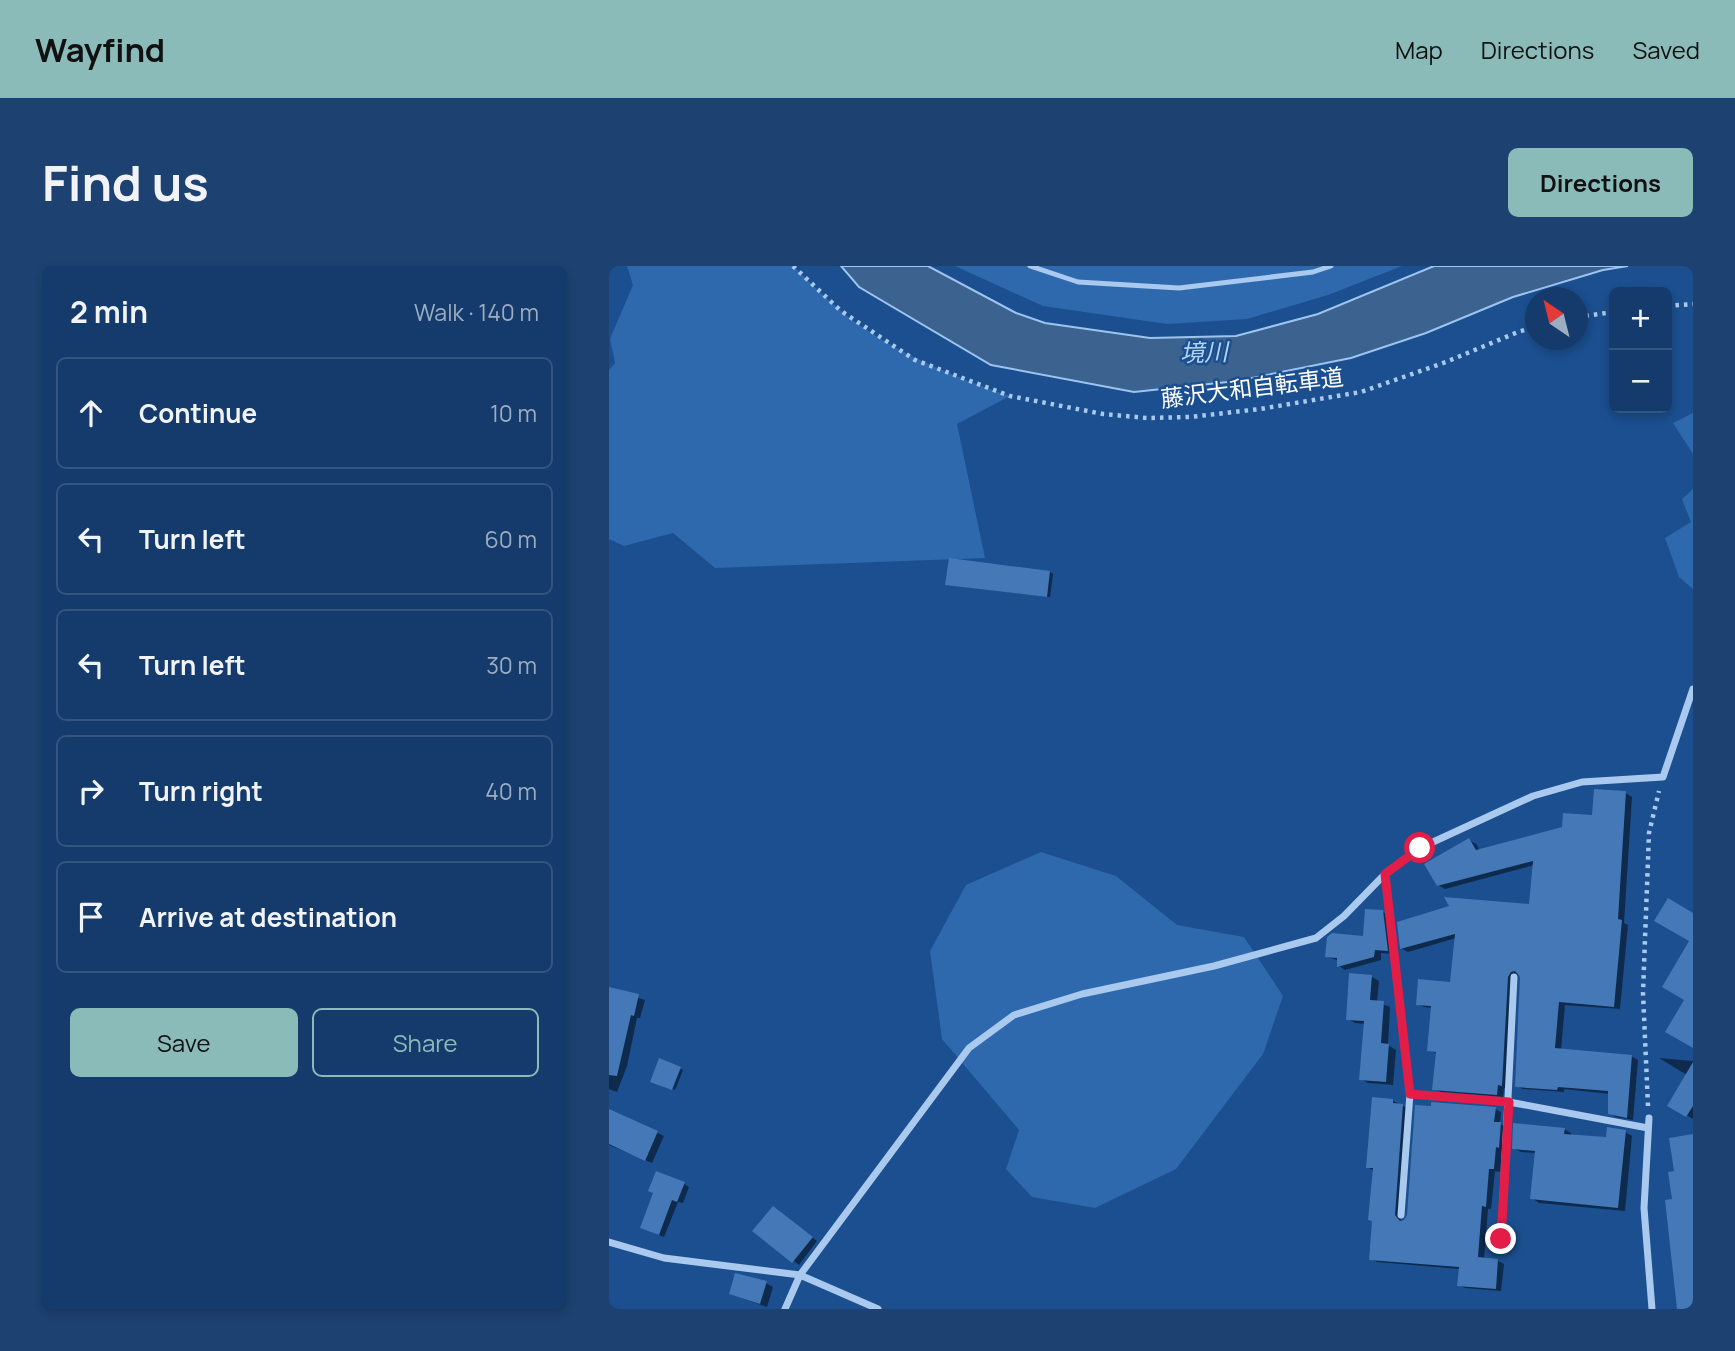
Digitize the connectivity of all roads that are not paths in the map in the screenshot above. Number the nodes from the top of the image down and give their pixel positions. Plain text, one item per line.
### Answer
1 (1030, 266) edge
2 (1331, 266) edge
3 (1693, 689) edge
4 (1385, 874) junction
5 (1514, 977) dead end
6 (1410, 1094) junction
7 (1509, 1102) junction
8 (1649, 1118) road end
9 (1648, 1128) junction
10 (1401, 1215) dead end
11 (1501, 1239) dead end
12 (609, 1242) edge
13 (800, 1275) junction
14 (785, 1309) edge
15 (878, 1309) edge
16 (1652, 1309) edge

1 - 2 lane
3 - 4 street
4 - 6 street
4 - 13 street
5 - 7 street
6 - 7 street
6 - 10 street
7 - 9 street
7 - 11 street
8 - 9 street
9 - 16 street
12 - 13 street
13 - 14 street
13 - 15 street

